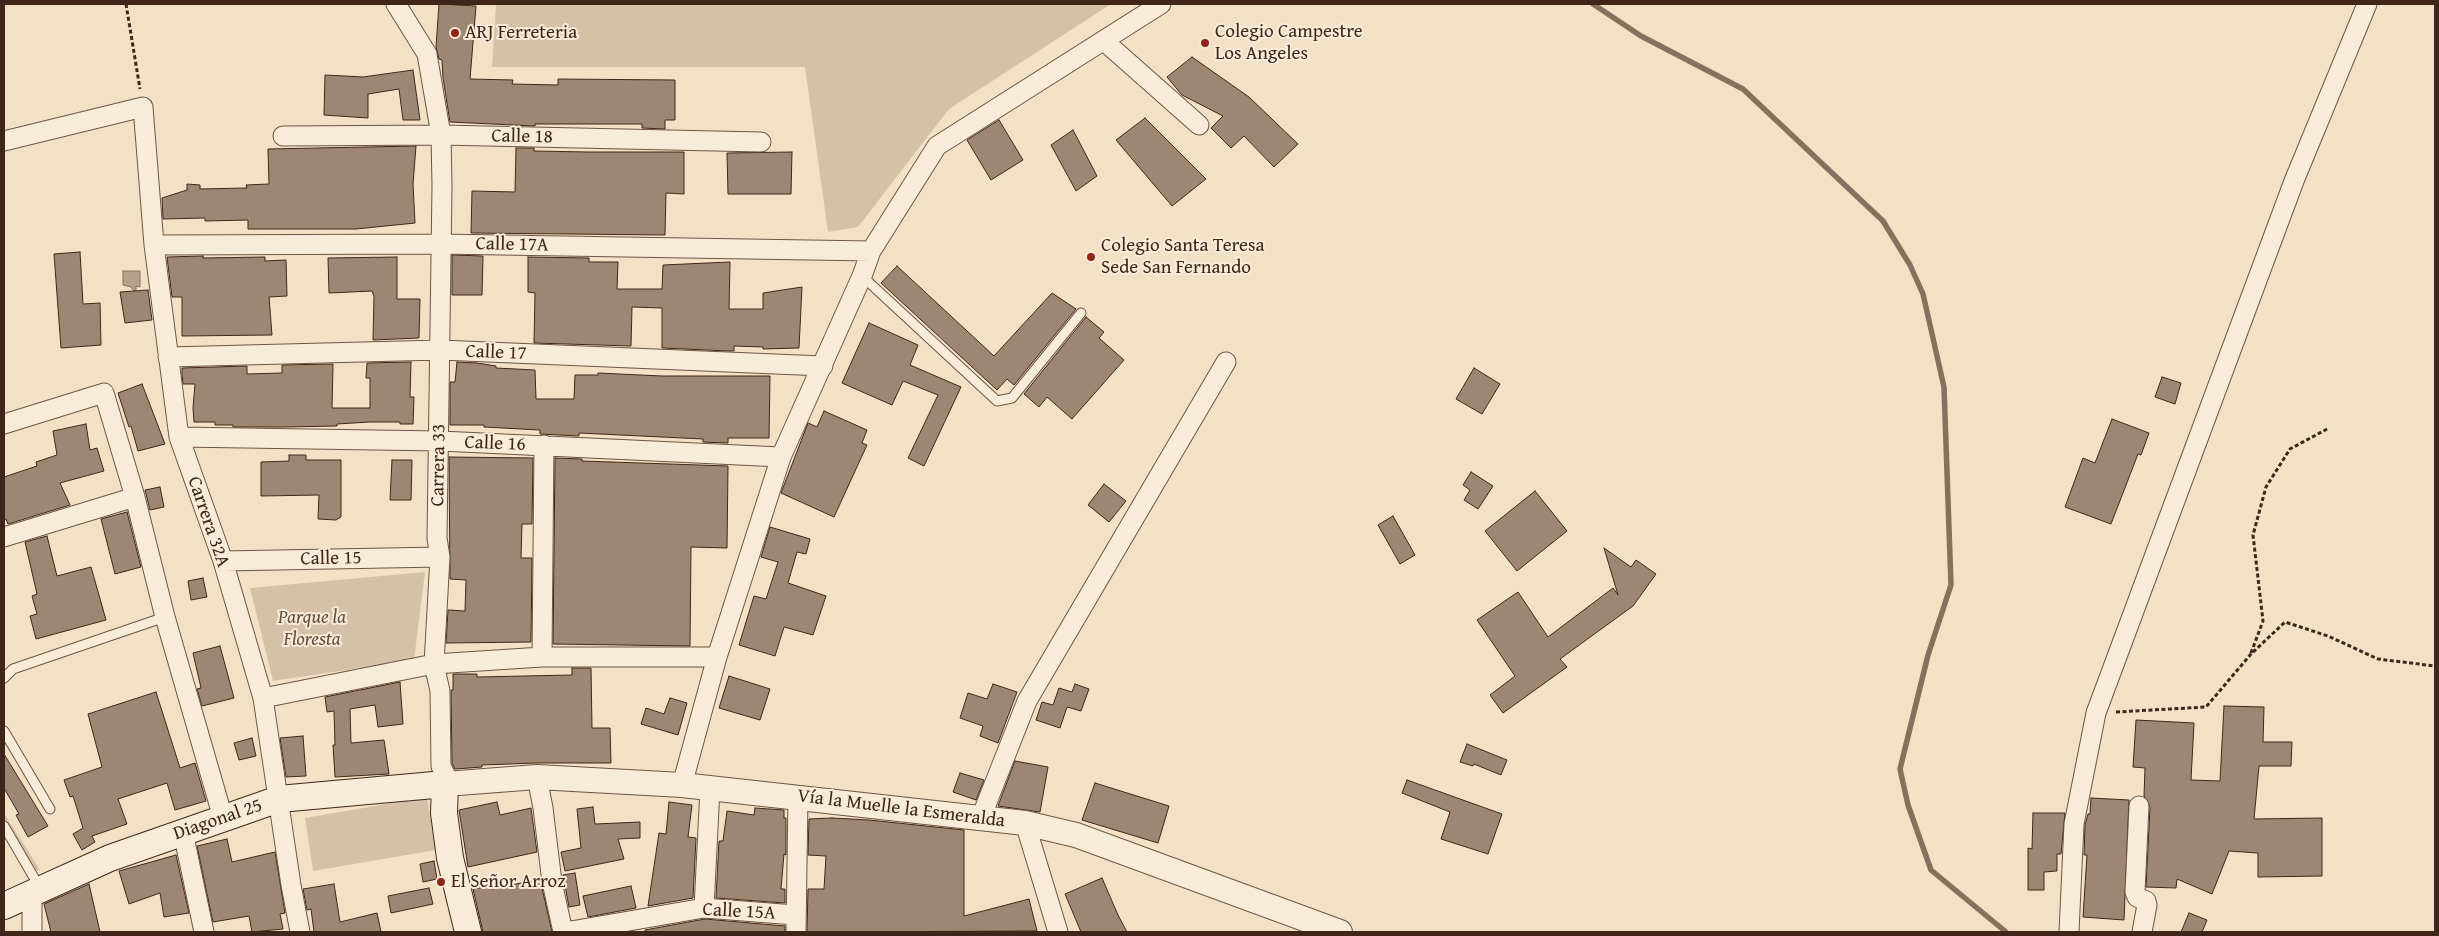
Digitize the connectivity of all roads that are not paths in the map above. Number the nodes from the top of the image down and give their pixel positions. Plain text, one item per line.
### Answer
1 (396, 4) edge
2 (1161, 4) edge
3 (2366, 4) edge
4 (1104, 41) junction
5 (1199, 125) dead end
6 (440, 135) junction
7 (283, 136) dead end
8 (4, 142) edge
9 (761, 142) dead end
10 (440, 244) junction
11 (154, 245) junction
12 (871, 251) junction
13 (862, 276) junction
14 (1081, 313) dead end
15 (440, 350) junction
16 (168, 357) junction
17 (1226, 362) dead end
18 (823, 366) junction
19 (4, 424) edge
20 (179, 437) junction
21 (440, 441) junction
22 (544, 446) junction
23 (781, 457) junction
24 (135, 497) junction
25 (4, 537) edge
26 (440, 557) junction
27 (222, 561) junction
28 (165, 616) junction
29 (717, 656) junction
30 (542, 657) junction
31 (434, 664) junction
32 (4, 678) edge
33 (263, 698) junction
34 (4, 731) edge
35 (537, 777) junction
36 (445, 784) junction
37 (682, 785) junction
38 (710, 788) junction
39 (798, 797) junction
40 (279, 799) junction
41 (2139, 806) dead end
42 (50, 809) dead end
43 (223, 818) junction
44 (980, 820) junction
45 (1026, 823) junction
46 (4, 826) edge
47 (183, 832) junction
48 (36, 890) junction
49 (4, 906) edge
50 (704, 908) junction
51 (796, 924) edge
52 (1316, 928) edge
53 (1054, 931) edge
54 (32, 932) edge
55 (204, 932) edge
56 (300, 932) edge
57 (468, 932) edge
58 (564, 932) edge
59 (1340, 932) edge
60 (2069, 932) edge
61 (2142, 932) edge

1 - 6 street, Carrera 33
2 - 4 street
3 - 60 street
4 - 5 street
4 - 12 street
6 - 7 street, Calle 18
6 - 9 street, Calle 18
6 - 10 street, Carrera 33
8 - 11 street, Carrera 32A
10 - 11 street, Calle 17A
10 - 12 street, Calle 17A
10 - 15 street, Carrera 33
11 - 16 street, Carrera 32A
12 - 13 street
13 - 14 lane
13 - 18 street
15 - 16 street, Calle 17
15 - 18 street, Calle 17
15 - 21 street, Carrera 33
16 - 20 street, Carrera 32A
17 - 44 street
18 - 23 street
19 - 24 street
20 - 21 street, Calle 16
20 - 27 street, Carrera 32A
21 - 22 street, Calle 16
21 - 26 street, Carrera 33
22 - 23 street, Calle 16
22 - 30 street
23 - 29 street
24 - 25 street
24 - 28 street
26 - 27 street, Calle 15
26 - 31 street, Carrera 33
27 - 33 street, Carrera 32A
28 - 32 lane
28 - 43 street
29 - 30 street
29 - 37 street
30 - 31 street
31 - 33 street
31 - 36 street, Carrera 33
33 - 40 street, Carrera 32A
34 - 42 lane
35 - 36 street, Vía la Muelle la Esmeralda
35 - 37 street, Vía la Muelle la Esmeralda
35 - 58 street
36 - 40 main road, Diagonal 25
36 - 57 main road, Carrera 33
37 - 38 street, Vía la Muelle la Esmeralda
38 - 39 street, Vía la Muelle la Esmeralda
38 - 50 street
39 - 44 street, Vía la Muelle la Esmeralda
39 - 51 street
40 - 43 main road, Diagonal 25
40 - 56 street, Carrera 32A
41 - 61 street
43 - 47 main road, Diagonal 25
44 - 45 street, Vía la Muelle la Esmeralda
45 - 52 street, Vía la Muelle la Esmeralda
45 - 53 street
46 - 48 lane
47 - 48 main road, Diagonal 25
47 - 55 street
48 - 49 main road, Diagonal 25
48 - 54 street
50 - 51 street, Calle 15A
50 - 58 street, Calle 15A
52 - 59 street, Vía la Muelle la Esmeralda

